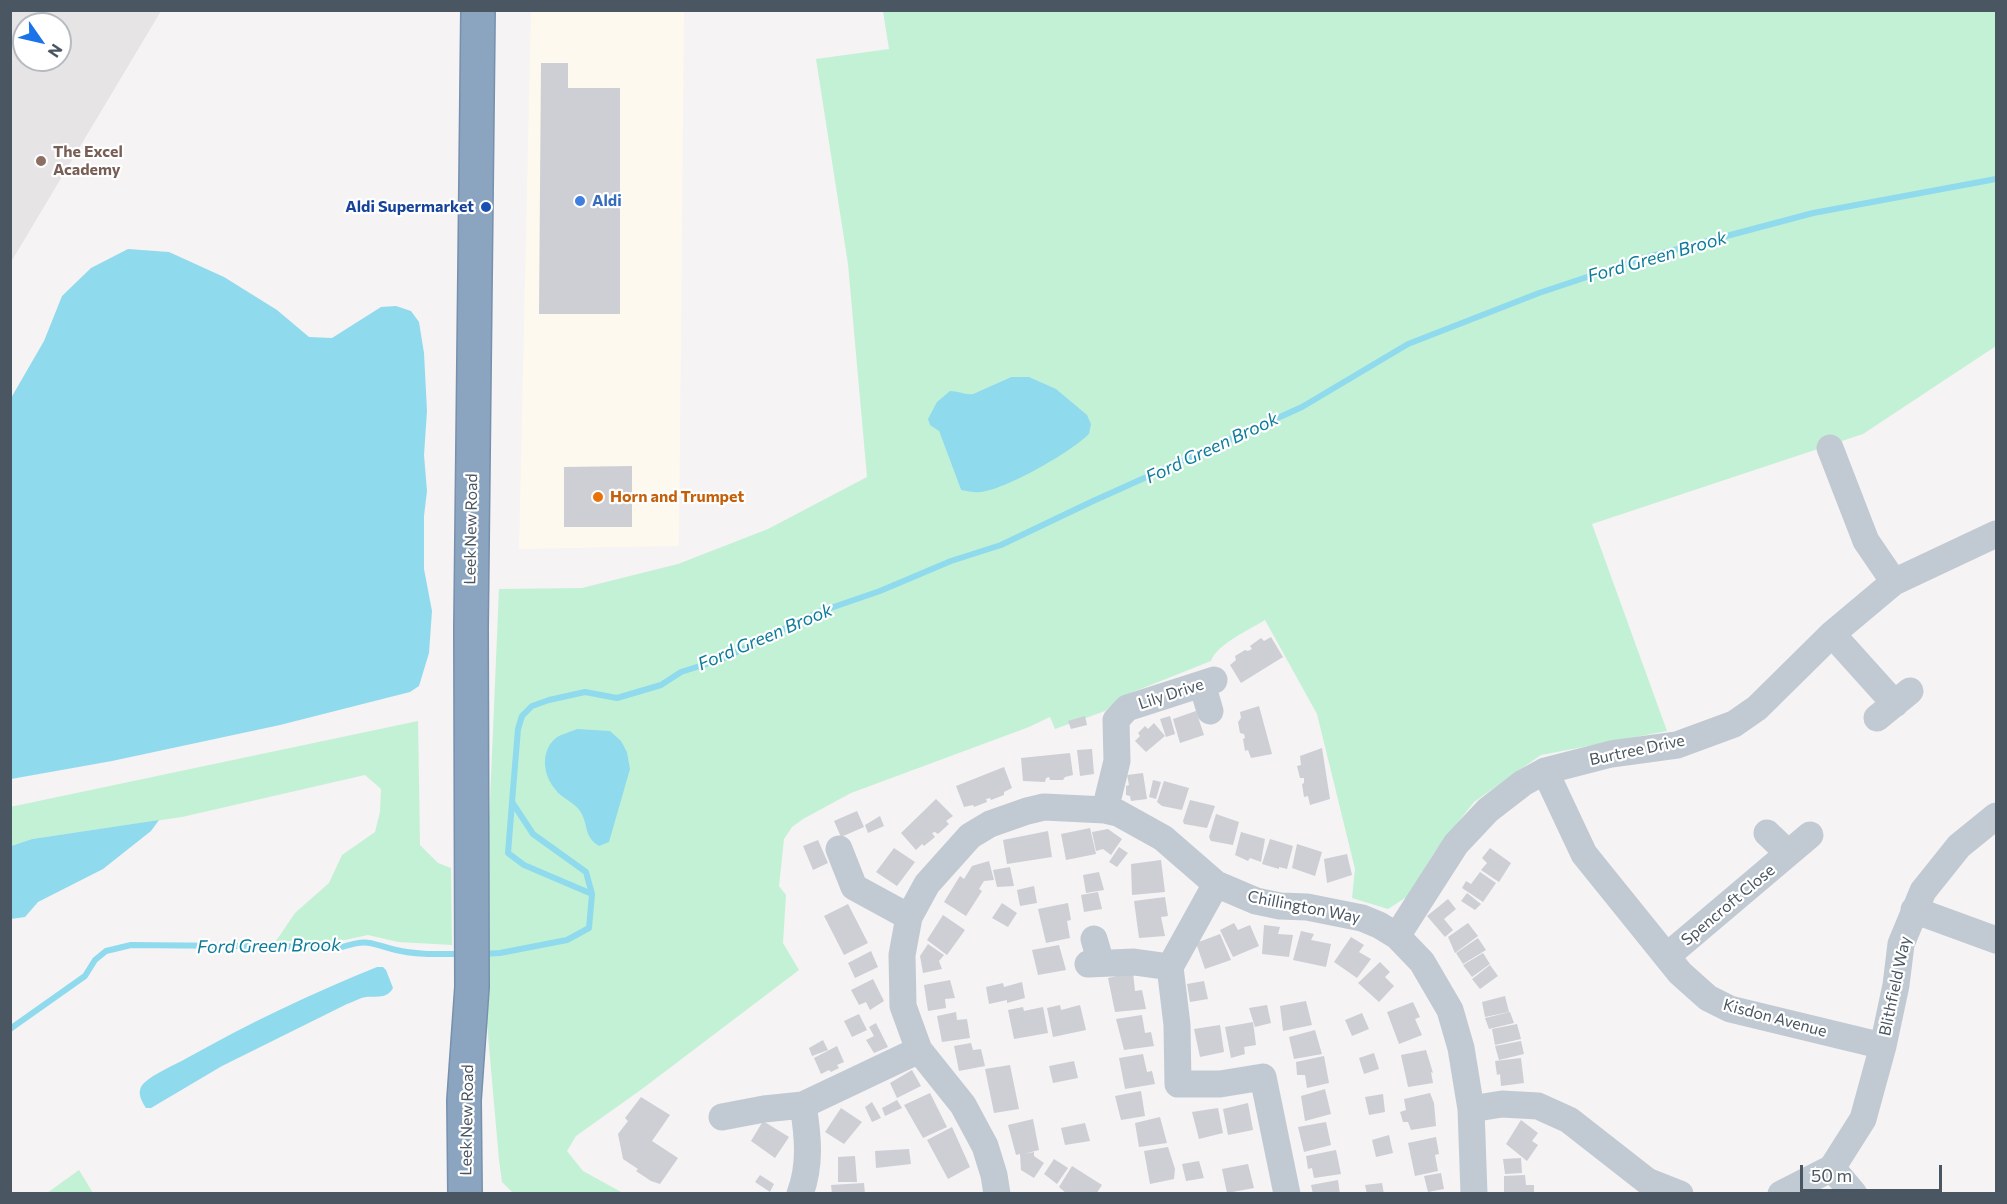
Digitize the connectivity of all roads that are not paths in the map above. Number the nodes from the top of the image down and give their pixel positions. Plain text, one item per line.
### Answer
1 (478, 10) edge
2 (1830, 448) dead end
3 (1996, 534) edge
4 (1894, 582) junction
5 (1832, 634) junction
6 (1894, 704) dead end
7 (1210, 711) dead end
8 (1545, 771) junction
9 (1105, 810) junction
10 (1996, 816) edge
11 (1767, 833) dead end
12 (1810, 835) dead end
13 (839, 849) dead end
14 (1788, 853) junction
15 (1216, 884) junction
16 (1914, 910) junction
17 (909, 917) junction
18 (1397, 936) junction
19 (1996, 940) edge
20 (1094, 956) dead end
21 (1667, 956) junction
22 (1170, 967) junction
23 (1883, 1046) junction
24 (469, 1047) junction
25 (919, 1050) junction
26 (803, 1105) junction
27 (1471, 1109) junction
28 (722, 1117) dead end
29 (1832, 1168) junction
30 (465, 1194) edge
31 (486, 1194) edge
32 (800, 1194) edge
33 (997, 1194) edge
34 (1287, 1194) edge
35 (1474, 1194) edge
36 (1680, 1194) edge
37 (1781, 1194) edge
38 (1854, 1194) edge

1 - 24 highway, Leek New Road
2 - 4 street
3 - 4 street, Burtree Drive
4 - 5 street, Burtree Drive
5 - 6 street
5 - 8 street, Burtree Drive
7 - 9 street, Lily Drive
8 - 18 street, Burtree Drive
8 - 21 street, Kisdon Avenue
9 - 15 street, Chillington Way
9 - 17 street, Chillington Way
10 - 16 street, Blithfield Way
11 - 14 street, Spencroft Close
12 - 14 street, Spencroft Close
13 - 17 street
14 - 21 street, Spencroft Close
15 - 18 street, Chillington Way
15 - 22 street
16 - 19 street
16 - 23 street, Blithfield Way
17 - 25 street, Chillington Way
18 - 27 street, Chillington Way
20 - 22 street
21 - 23 street, Kisdon Avenue
22 - 34 street
23 - 29 street
24 - 30 highway, Leek New Road
24 - 31 highway, Leek New Road
25 - 26 street
25 - 33 street, Chillington Way
26 - 28 street
26 - 32 street
27 - 35 street, Chillington Way
27 - 36 street
29 - 37 street
29 - 38 street

